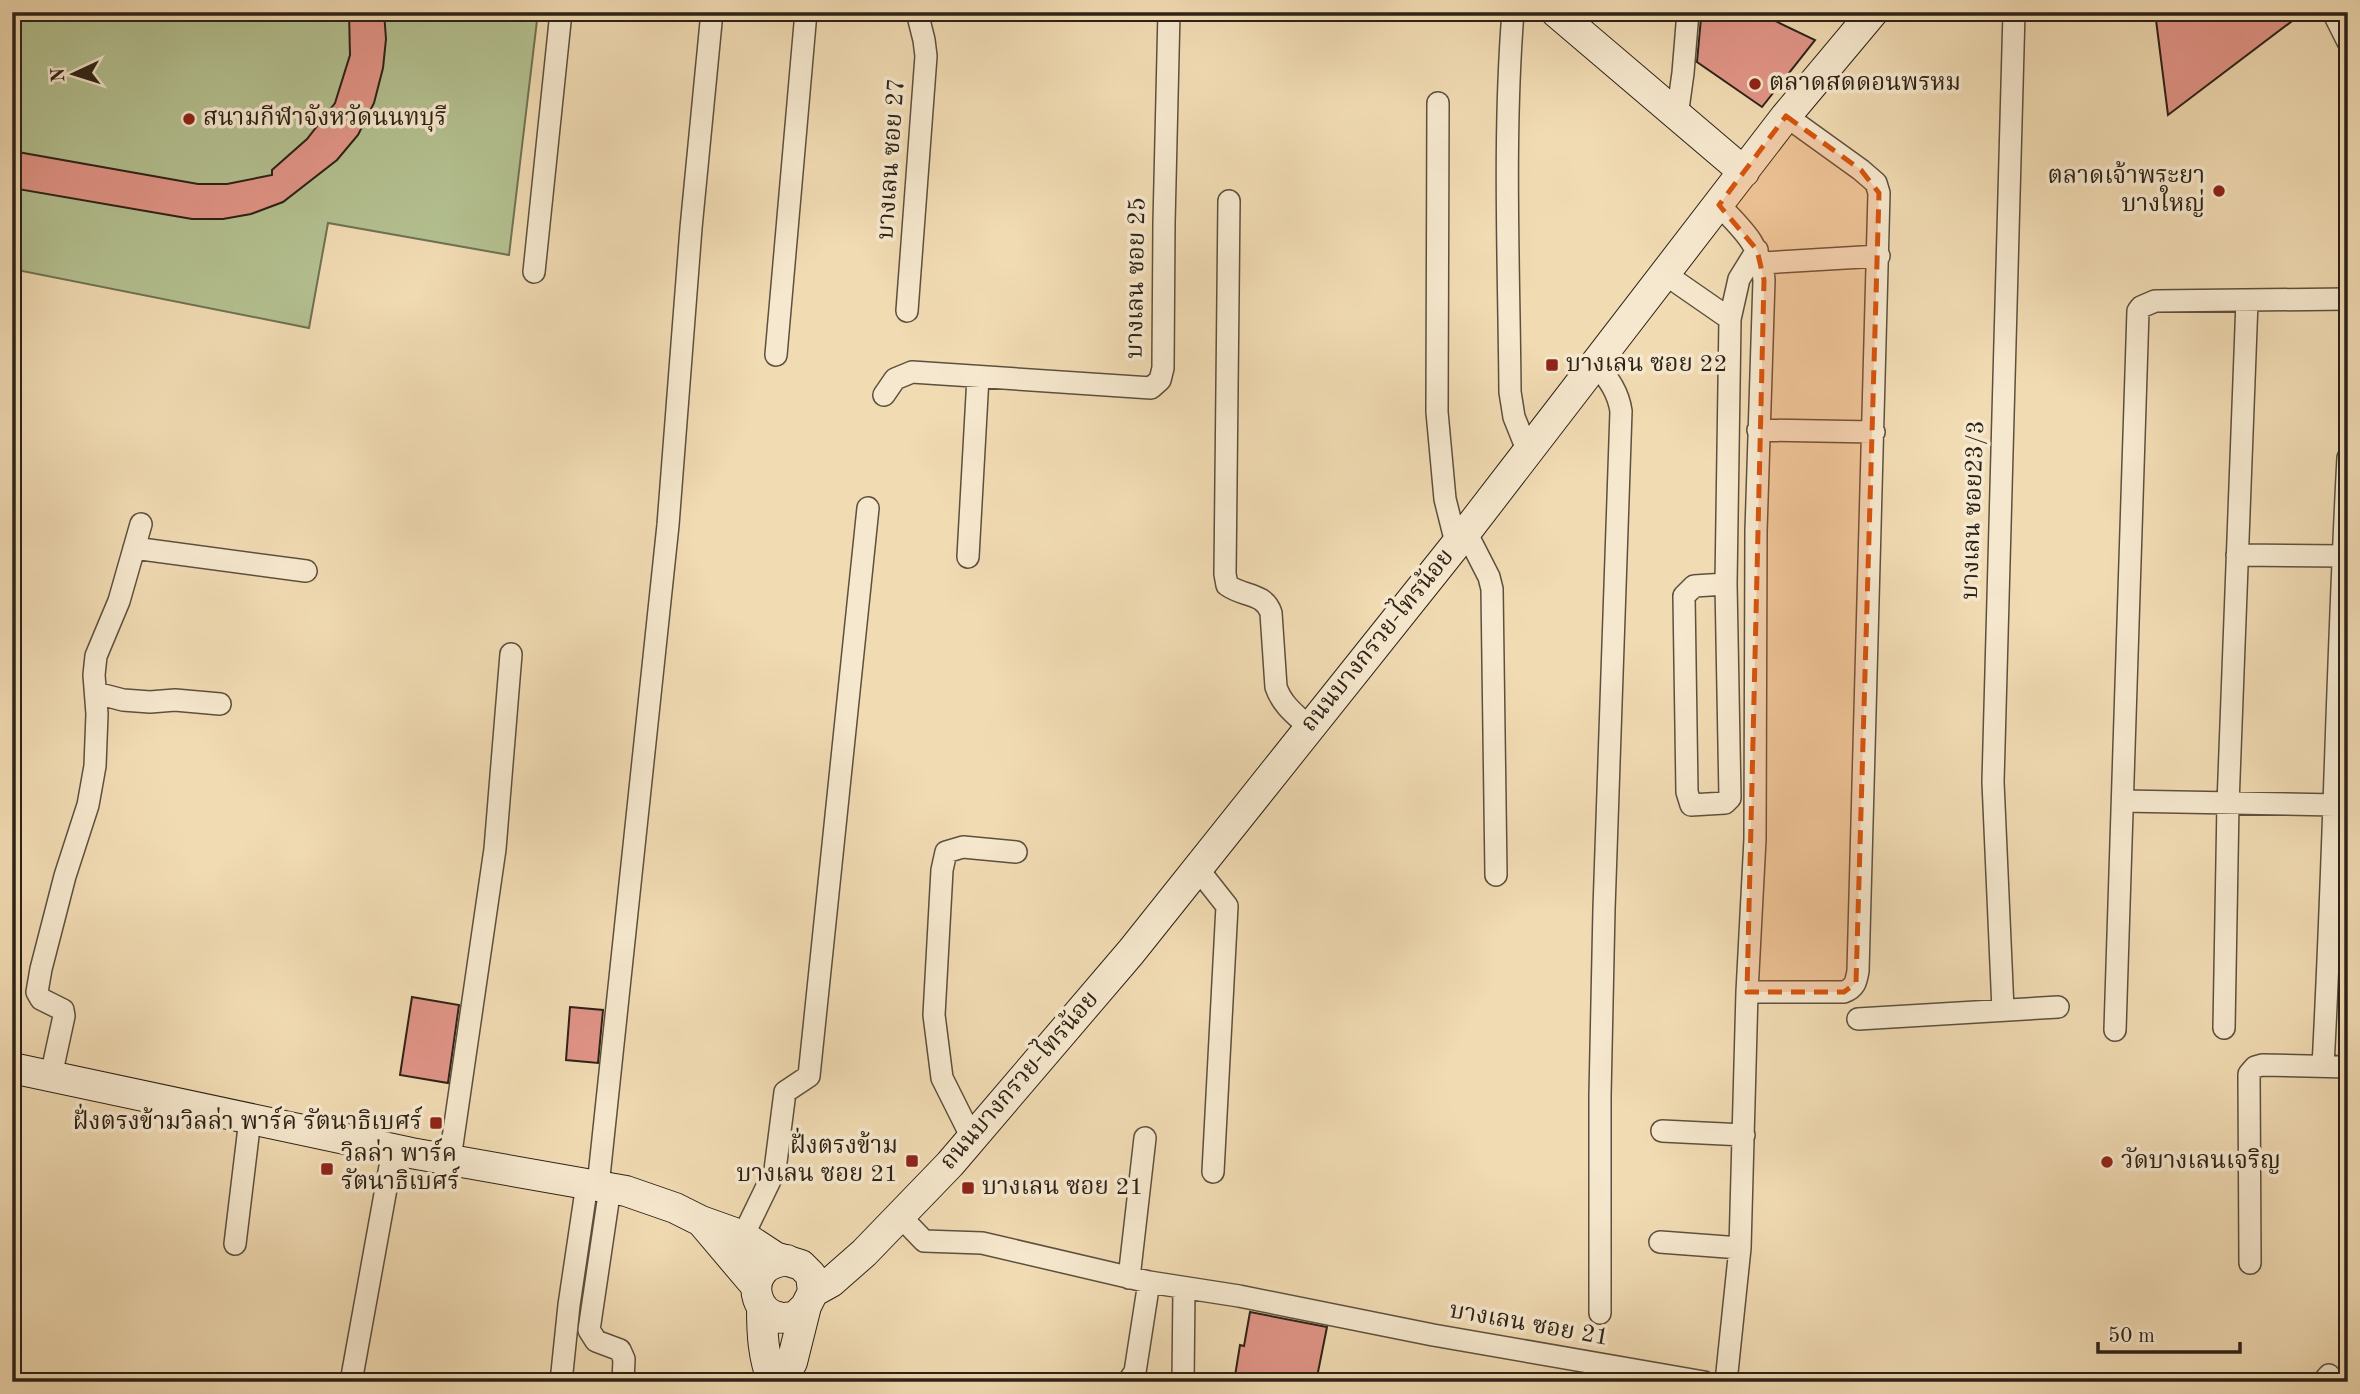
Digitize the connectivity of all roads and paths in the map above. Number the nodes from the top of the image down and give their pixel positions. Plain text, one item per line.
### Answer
1 (561, 12) edge
2 (712, 12) edge
3 (806, 12) edge
4 (917, 12) edge
5 (1169, 12) edge
6 (1513, 12) edge
7 (1556, 12) edge
8 (1688, 12) edge
9 (2014, 12) edge
10 (2333, 12) edge
11 (1871, 13) edge
12 (2348, 42) edge
13 (1438, 103) dead end
14 (1677, 116) junction
15 (1786, 116) junction
16 (1744, 172) junction
17 (1229, 201) dead end
18 (1719, 205) junction
19 (1759, 256) junction
20 (1879, 256) junction
21 (534, 272) dead end
22 (1665, 274) junction
23 (2348, 299) edge
24 (2246, 301) junction
25 (907, 311) dead end
26 (1730, 319) junction
27 (776, 355) dead end
28 (1596, 363) junction
29 (978, 377) junction
30 (884, 395) dead end
31 (1758, 430) junction
32 (1874, 432) junction
33 (1528, 452) junction
34 (2348, 457) edge
35 (869, 508) dead end
36 (141, 524) dead end
37 (1461, 537) junction
38 (134, 548) junction
39 (2237, 555) junction
40 (968, 558) dead end
41 (2344, 570) edge
42 (306, 571) dead end
43 (1726, 584) junction
44 (511, 653) dead end
45 (96, 693) junction
46 (2344, 694) edge
47 (220, 704) dead end
48 (1310, 727) junction
49 (2123, 802) junction
50 (2228, 804) junction
51 (2339, 812) edge
52 (1016, 852) dead end
53 (1197, 868) junction
54 (1496, 875) dead end
55 (2339, 933) edge
56 (1747, 992) junction
57 (2058, 1007) dead end
58 (2003, 1010) junction
59 (1858, 1019) dead end
60 (2224, 1028) dead end
61 (2115, 1030) dead end
62 (2323, 1066) junction
63 (2348, 1067) edge
64 (12, 1069) edge
65 (51, 1076) junction
66 (250, 1119) junction
67 (1662, 1131) dead end
68 (1744, 1135) junction
69 (972, 1138) junction
70 (1145, 1138) dead end
71 (393, 1150) junction
72 (450, 1159) junction
73 (1213, 1172) dead end
74 (598, 1186) junction
75 (900, 1216) junction
76 (701, 1221) junction
77 (743, 1236) junction
78 (1660, 1242) dead end
79 (235, 1244) dead end
80 (1740, 1248) junction
81 (864, 1253) junction
82 (794, 1262) junction
83 (2250, 1263) dead end
84 (1139, 1280) junction
85 (1184, 1288) junction
86 (759, 1297) junction
87 (810, 1299) junction
88 (1600, 1313) dead end
89 (1599, 1373) edge
90 (1700, 1381) edge
91 (351, 1382) edge
92 (561, 1382) edge
93 (623, 1382) edge
94 (773, 1382) edge
95 (781, 1382) edge
96 (1128, 1382) edge
97 (1183, 1382) edge
98 (1726, 1382) edge

1 - 21 street
2 - 74 street
3 - 27 street
4 - 25 street, บางเลน ซอย 27
5 - 29 street, บางเลน ซอย 25
6 - 33 street
7 - 14 main road
8 - 14 street
9 - 58 street, บางเลน ซอย23/3
10 - 12 street
11 - 15 main road, ถนนบางกรวย-ไทรน้อย
13 - 37 street
14 - 16 main road
15 - 16 main road, ถนนบางกรวย-ไทรน้อย
15 - 20 street
16 - 18 main road, ถนนบางกรวย-ไทรน้อย
17 - 48 street
18 - 19 street
18 - 22 main road, ถนนบางกรวย-ไทรน้อย
19 - 20 street
19 - 26 street
19 - 31 street
20 - 32 street
22 - 26 street
22 - 28 main road, ถนนบางกรวย-ไทรน้อย
23 - 24 street
24 - 39 street
24 - 49 street
26 - 43 street
28 - 33 main road, ถนนบางกรวย-ไทรน้อย
28 - 88 street
29 - 30 street, บางเลน ซอย 25
29 - 40 street
31 - 32 street
31 - 56 street
32 - 56 street
33 - 37 main road, ถนนบางกรวย-ไทรน้อย
34 - 41 street
35 - 77 street
36 - 38 street
37 - 48 main road, ถนนบางกรวย-ไทรน้อย
37 - 54 street
38 - 42 street
38 - 45 street
39 - 41 street
39 - 50 street
41 - 46 street
43 - 43 street
44 - 72 street
45 - 47 street
45 - 65 street
46 - 51 street
48 - 53 main road, ถนนบางกรวย-ไทรน้อย
49 - 50 street
49 - 61 street
50 - 51 street
50 - 60 street
51 - 55 street
52 - 69 street
53 - 69 main road, ถนนบางกรวย-ไทรน้อย
53 - 73 street
55 - 62 street
56 - 68 street
57 - 58 street
58 - 59 street
62 - 63 street
62 - 83 street
64 - 65 main road
65 - 66 main road
66 - 71 main road
66 - 79 street
67 - 68 street
68 - 80 street
69 - 75 main road, ถนนบางกรวย-ไทรน้อย
70 - 84 street
71 - 72 main road
71 - 91 street
72 - 74 main road
74 - 76 main road
74 - 92 street
74 - 93 street
75 - 81 main road, ถนนบางกรวย-ไทรน้อย
75 - 84 street, บางเลน ซอย 21
76 - 77 main road
76 - 86 main road
77 - 82 main road
78 - 80 street
80 - 98 street
81 - 82 main road
81 - 87 main road, ถนนบางกรวย-ไทรน้อย
82 - 86 main road
82 - 87 main road
84 - 85 street, บางเลน ซอย 21
84 - 96 street
85 - 89 street, บางเลน ซอย 21
85 - 97 street
86 - 87 main road
86 - 94 main road
87 - 95 main road
89 - 90 street, บางเลน ซอย 21

